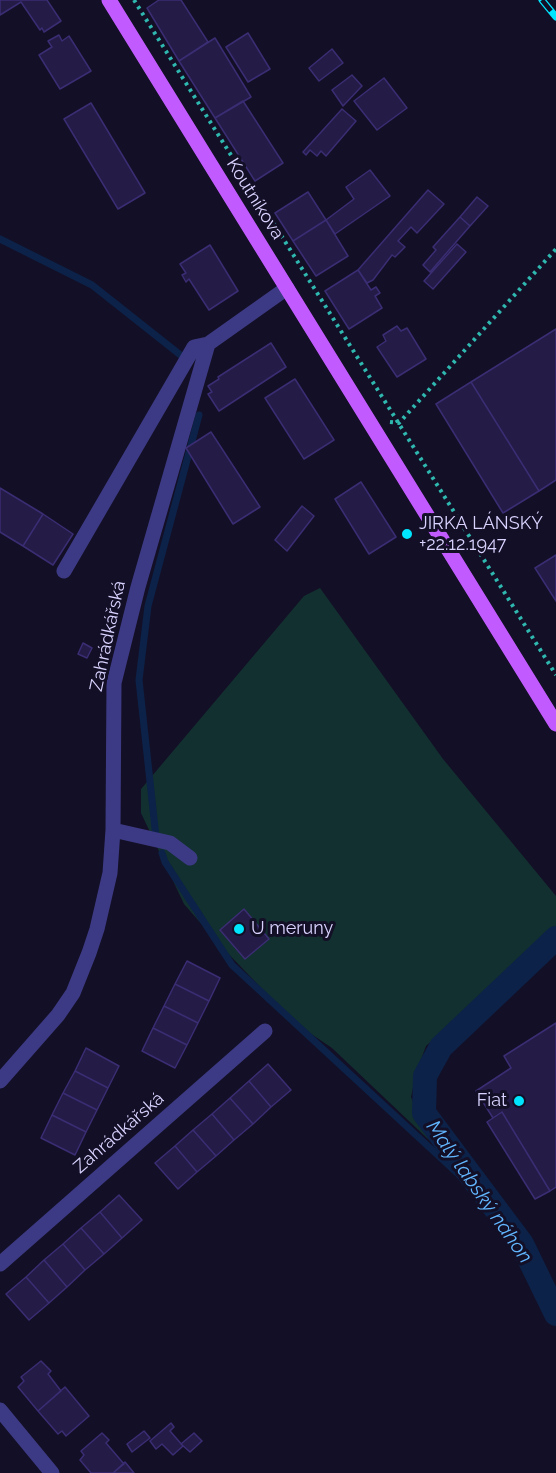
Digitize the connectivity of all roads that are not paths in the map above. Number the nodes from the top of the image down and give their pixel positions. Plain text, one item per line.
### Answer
1 (109, 0) edge
2 (287, 288) junction
3 (208, 344) junction
4 (64, 571) dead end
5 (556, 724) edge
6 (113, 830) junction
7 (190, 858) dead end
8 (265, 1031) dead end
9 (0, 1081) edge
10 (0, 1264) edge
11 (0, 1410) edge
12 (52, 1473) edge

1 - 2 main road, Koutníkova
2 - 3 street
2 - 5 main road, Koutníkova
3 - 4 street
3 - 6 street, Zahrádkářská
6 - 7 street
6 - 9 street, Zahrádkářská
8 - 10 street, Zahrádkářská
11 - 12 street

